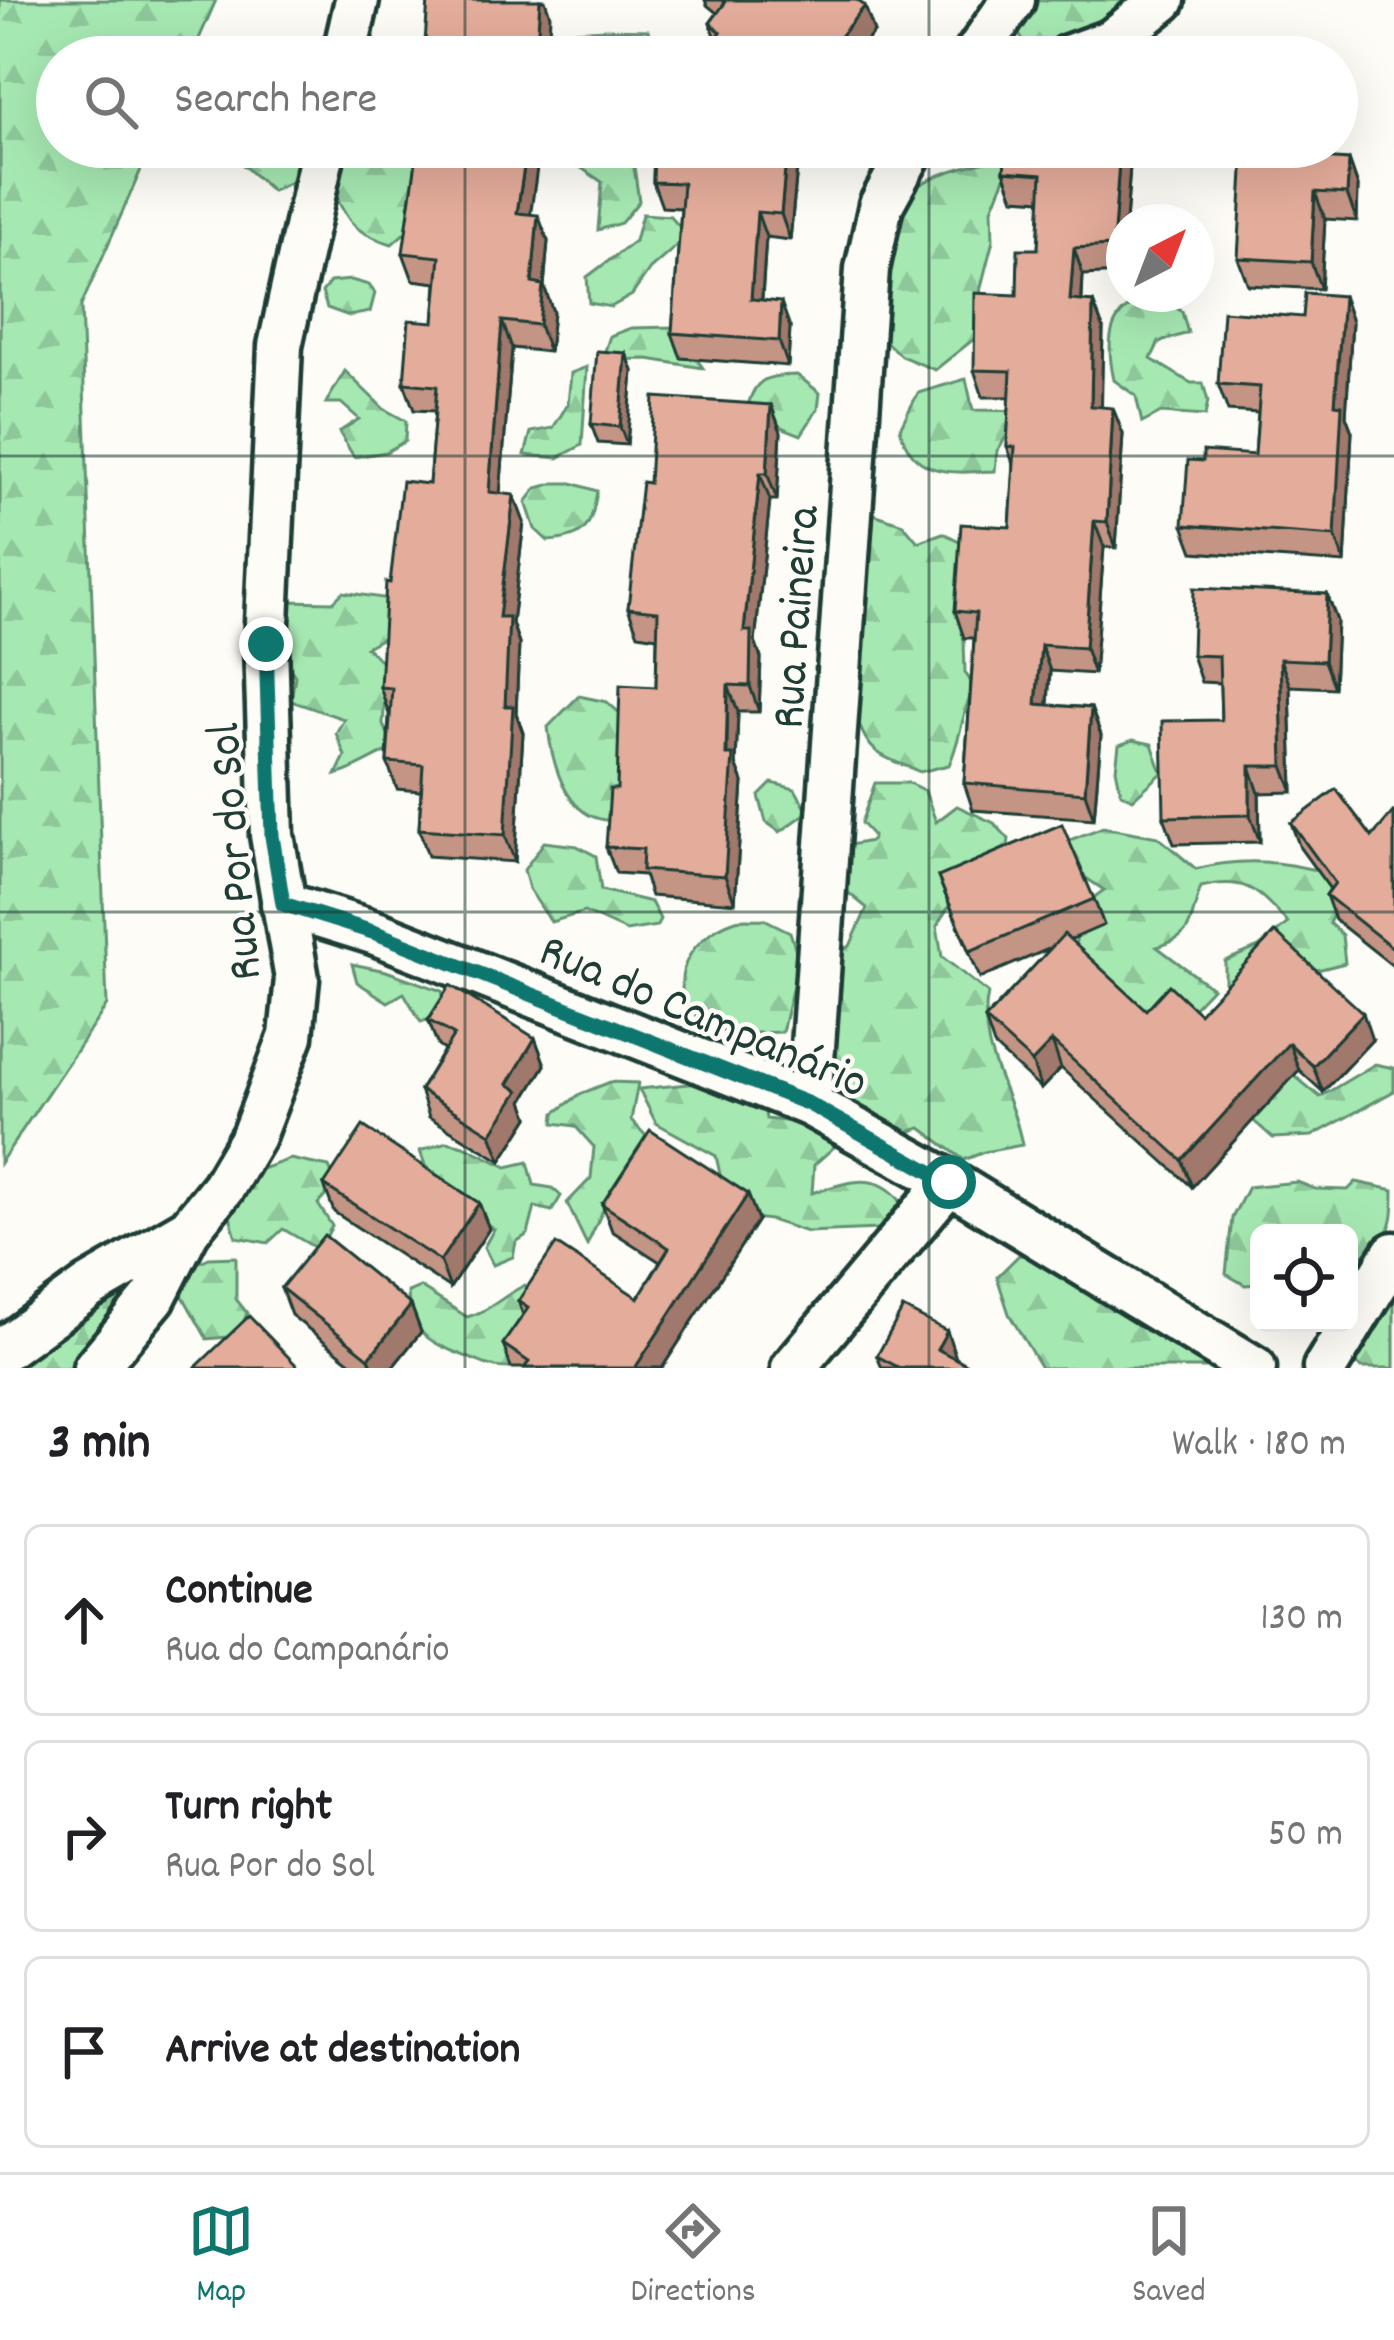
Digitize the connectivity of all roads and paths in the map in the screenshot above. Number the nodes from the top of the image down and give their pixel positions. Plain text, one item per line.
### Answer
1 (356, 0) edge
2 (1013, 0) edge
3 (1163, 0) edge
4 (348, 36) edge
5 (988, 36) edge
6 (1118, 36) edge
7 (319, 168) edge
8 (901, 168) edge
9 (283, 904) junction
10 (809, 1104) junction
11 (949, 1182) junction
12 (189, 1228) junction
13 (1394, 1254) edge
14 (0, 1352) edge
15 (94, 1368) edge
16 (793, 1368) edge
17 (1253, 1368) edge
18 (1325, 1368) edge

1 - 4 street
2 - 5 street
3 - 6 street
7 - 9 street, Rua Por do Sol
8 - 10 street, Rua Paineira
9 - 10 street, Rua do Campanário
9 - 12 street, Rua Por do Sol
10 - 11 street, Rua do Campanário
11 - 16 street
11 - 17 street, Rua do Campanário
12 - 14 street, Rua Por do Sol
12 - 15 street
13 - 18 street

